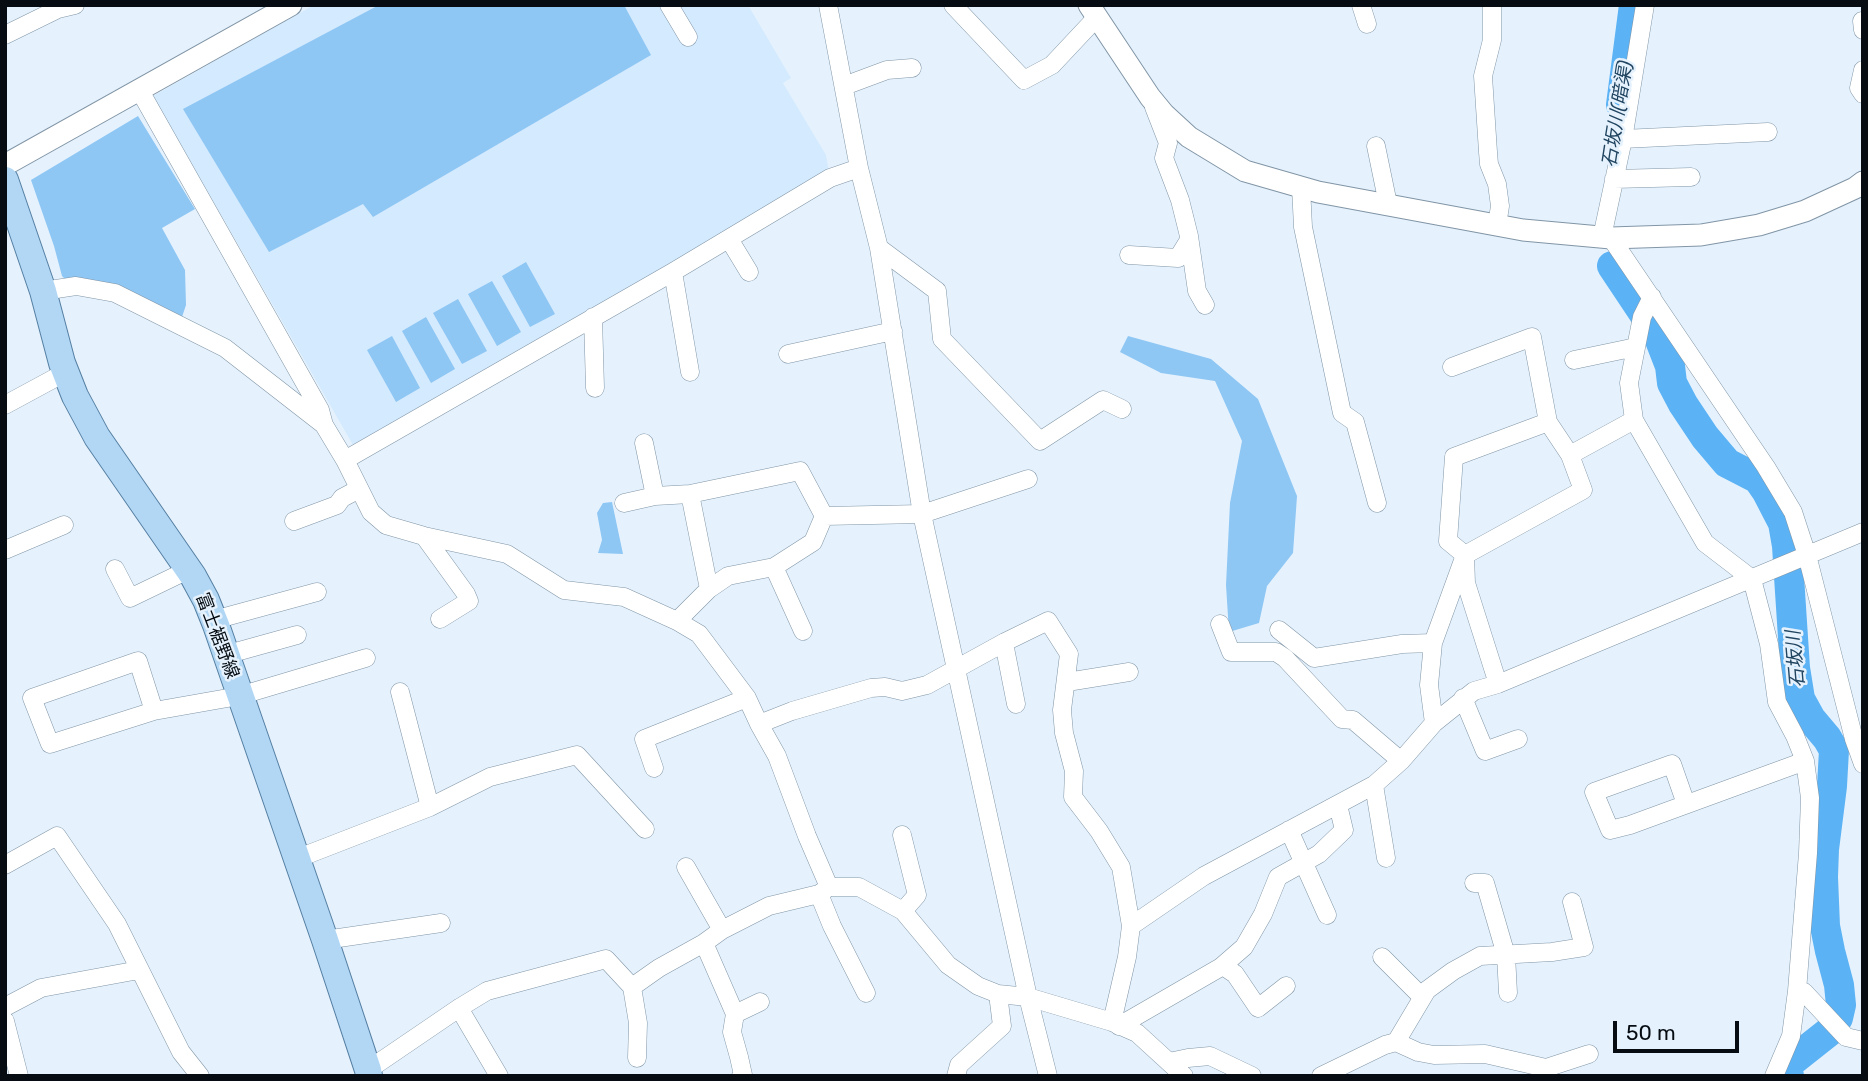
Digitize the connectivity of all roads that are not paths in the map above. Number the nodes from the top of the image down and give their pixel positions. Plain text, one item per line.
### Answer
1 (75, 5) edge
2 (291, 5) edge
3 (670, 5) edge
4 (828, 5) edge
5 (953, 5) edge
6 (1361, 5) edge
7 (1492, 5) edge
8 (1645, 5) edge
9 (1093, 11) edge
10 (1862, 21) edge
11 (1367, 24) dead end
12 (1863, 30) edge
13 (5, 35) edge
14 (688, 37) dead end
15 (912, 68) dead end
16 (1863, 70) edge
17 (844, 86) junction
18 (140, 91) junction
19 (1863, 94) edge
20 (1150, 97) junction
21 (1768, 132) dead end
22 (1623, 139) junction
23 (1376, 146) dead end
24 (5, 165) edge
25 (859, 168) junction
26 (1691, 177) dead end
27 (1614, 179) junction
28 (5, 180) edge
29 (1863, 182) edge
30 (1301, 187) junction
31 (1388, 204) junction
32 (1497, 225) junction
33 (1606, 237) junction
34 (729, 239) junction
35 (1189, 240) junction
36 (879, 248) junction
37 (1129, 254) dead end
38 (673, 272) junction
39 (749, 272) dead end
40 (43, 291) junction
41 (1205, 305) dead end
42 (1647, 307) junction
43 (593, 317) junction
44 (893, 331) junction
45 (1636, 347) junction
46 (788, 354) dead end
47 (1574, 360) dead end
48 (1451, 367) dead end
49 (65, 372) junction
50 (690, 372) dead end
51 (595, 388) dead end
52 (5, 405) edge
53 (1122, 409) dead end
54 (1634, 420) junction
55 (1548, 422) junction
56 (324, 425) junction
57 (644, 443) dead end
58 (1570, 455) junction
59 (345, 460) junction
60 (1028, 480) dead end
61 (359, 489) junction
62 (690, 494) junction
63 (655, 496) junction
64 (624, 503) dead end
65 (1377, 503) dead end
66 (922, 514) junction
67 (824, 516) junction
68 (294, 521) dead end
69 (64, 525) dead end
70 (1863, 532) edge
71 (424, 536) junction
72 (5, 550) edge
73 (1465, 555) junction
74 (1802, 557) junction
75 (774, 566) junction
76 (115, 569) dead end
77 (188, 570) junction
78 (1752, 579) junction
79 (709, 589) junction
80 (317, 592) dead end
81 (440, 619) dead end
82 (214, 621) junction
83 (677, 621) junction
84 (1220, 624) dead end
85 (1279, 630) dead end
86 (803, 631) dead end
87 (297, 635) dead end
88 (1004, 643) junction
89 (1433, 643) junction
90 (225, 655) junction
91 (366, 658) dead end
92 (956, 670) junction
93 (1129, 672) dead end
94 (1066, 682) junction
95 (1498, 684) junction
96 (400, 692) dead end
97 (239, 696) junction
98 (747, 698) junction
99 (1463, 698) junction
100 (1016, 704) dead end
101 (154, 711) junction
102 (1434, 723) junction
103 (759, 724) junction
104 (1518, 739) dead end
105 (1401, 761) junction
106 (1805, 761) junction
107 (1863, 764) edge
108 (654, 768) dead end
109 (1374, 785) junction
110 (1338, 804) junction
111 (1686, 804) junction
112 (430, 807) junction
113 (645, 829) dead end
114 (1289, 830) junction
115 (902, 835) dead end
116 (1386, 858) dead end
117 (296, 859) junction
118 (1304, 862) junction
119 (5, 865) edge
120 (686, 867) dead end
121 (1474, 883) dead end
122 (824, 890) junction
123 (1572, 902) dead end
124 (903, 911) junction
125 (1327, 915) dead end
126 (441, 923) dead end
127 (1132, 926) junction
128 (722, 929) junction
129 (325, 940) junction
130 (704, 943) junction
131 (1506, 955) junction
132 (1382, 957) dead end
133 (1223, 966) junction
134 (139, 970) junction
135 (1286, 986) dead end
136 (632, 987) junction
137 (1797, 991) junction
138 (866, 993) dead end
139 (1508, 993) dead end
140 (998, 994) junction
141 (1422, 997) junction
142 (1028, 998) junction
143 (760, 1002) dead end
144 (5, 1007) edge
145 (459, 1008) junction
146 (735, 1014) junction
147 (5, 1021) edge
148 (1116, 1024) junction
149 (1854, 1039) edge
150 (1396, 1042) junction
151 (1589, 1054) dead end
152 (637, 1058) dead end
153 (1169, 1062) junction
154 (368, 1073) edge
155 (19, 1076) edge
156 (200, 1076) edge
157 (499, 1076) edge
158 (741, 1076) edge
159 (956, 1076) edge
160 (1048, 1076) edge
161 (1184, 1076) edge
162 (1252, 1076) edge
163 (1321, 1076) edge
164 (1774, 1076) edge

1 - 13 street
2 - 18 street
3 - 14 street
4 - 17 street
5 - 9 street
6 - 11 street
7 - 32 street
8 - 22 street
9 - 20 street
10 - 12 street
15 - 17 street
16 - 19 street
17 - 25 street
18 - 24 street
18 - 56 street
20 - 30 street
20 - 35 street
21 - 22 street
22 - 27 street
23 - 31 street
25 - 34 street
25 - 36 street
26 - 27 street
27 - 33 street
28 - 40 main road, 富士裾野線
29 - 33 street
30 - 31 street
30 - 65 street
31 - 32 street
32 - 33 street
33 - 42 street
34 - 38 street
34 - 39 street
35 - 37 street
35 - 41 street
36 - 44 street
36 - 53 street
38 - 43 street
38 - 50 street
40 - 49 main road, 富士裾野線
40 - 56 street
42 - 45 street
42 - 74 street
43 - 51 street
43 - 59 street
44 - 46 street
44 - 66 street
45 - 47 street
45 - 54 street
48 - 55 street
49 - 52 street
49 - 77 main road, 富士裾野線
54 - 58 street
54 - 78 street
55 - 58 street
55 - 73 street
56 - 59 street
57 - 63 street
58 - 73 street
59 - 61 street
60 - 66 street
61 - 68 street
61 - 71 street
62 - 63 street
62 - 67 street
62 - 79 street
63 - 64 street
66 - 67 street
66 - 92 street
67 - 75 street
69 - 72 street
70 - 74 street
71 - 81 street
71 - 83 street
73 - 89 street
73 - 95 street
74 - 78 street
74 - 107 street
75 - 79 street
75 - 86 street
76 - 77 street
77 - 82 main road, 富士裾野線
78 - 95 street
78 - 106 street
79 - 83 street
80 - 82 street
82 - 90 main road, 富士裾野線
83 - 98 street
84 - 105 street
85 - 89 street
87 - 90 street
88 - 92 street
88 - 94 street
88 - 100 street
89 - 102 street
90 - 97 main road, 富士裾野線
91 - 97 street
92 - 103 street
92 - 142 street
93 - 94 street
94 - 127 street
95 - 99 street
96 - 112 street
97 - 101 street
97 - 117 main road, 富士裾野線
98 - 103 street
98 - 108 street
99 - 102 street
99 - 104 street
101 - 101 street
102 - 105 street
103 - 122 street
105 - 109 street
106 - 111 street
106 - 137 street
109 - 110 street
109 - 116 street
110 - 114 street
110 - 118 street
111 - 111 street
112 - 113 street
112 - 117 street
114 - 118 street
114 - 127 street
115 - 124 street
117 - 129 main road, 富士裾野線
118 - 125 street
118 - 133 street
119 - 134 street
120 - 128 street
121 - 131 street
122 - 124 street
122 - 128 street
122 - 138 street
123 - 131 street
124 - 140 street
126 - 129 street
127 - 148 street
128 - 130 street
129 - 154 main road, 富士裾野線
130 - 136 street
130 - 146 street
131 - 139 street
131 - 141 street
132 - 141 street
133 - 135 street
133 - 148 street
134 - 144 street
134 - 156 street
136 - 145 street
136 - 152 street
137 - 149 street
137 - 164 street
140 - 142 street
140 - 159 street
141 - 150 street
142 - 148 street
142 - 160 street
143 - 146 street
145 - 154 street
145 - 157 street
146 - 158 street
147 - 155 street
148 - 153 street
150 - 151 street
150 - 163 street
153 - 161 street
153 - 162 street

